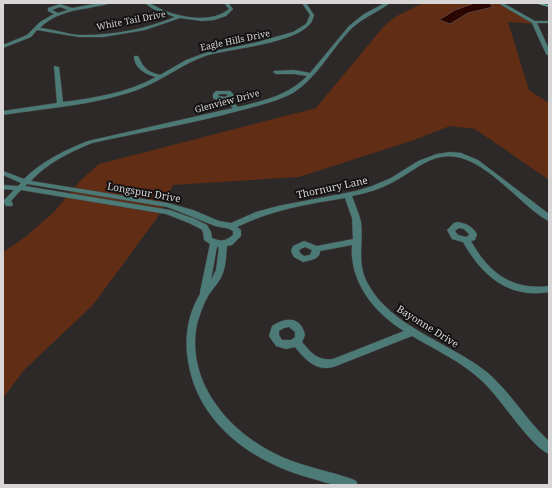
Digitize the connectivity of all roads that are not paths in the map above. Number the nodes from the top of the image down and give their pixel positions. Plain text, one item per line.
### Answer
1 (108, 3) edge
2 (147, 3) edge
3 (226, 3) edge
4 (304, 3) edge
5 (388, 3) edge
6 (500, 3) edge
7 (540, 3) edge
8 (549, 6) edge
9 (72, 10) junction
10 (57, 14) junction
11 (181, 16) junction
12 (534, 22) junction
13 (549, 22) edge
14 (37, 29) junction
15 (3, 47) edge
16 (548, 49) edge
17 (549, 54) edge
18 (136, 57) dead end
19 (56, 67) dead end
20 (276, 72) dead end
21 (311, 75) junction
22 (160, 77) junction
23 (227, 99) dead end
24 (60, 104) junction
25 (237, 109) junction
26 (3, 113) edge
27 (3, 173) edge
28 (26, 185) junction
29 (3, 186) edge
30 (347, 194) junction
31 (6, 207) edge
32 (549, 218) edge
33 (232, 226) junction
34 (466, 240) dead end
35 (357, 241) junction
36 (214, 243) junction
37 (223, 244) junction
38 (316, 249) dead end
39 (549, 289) edge
40 (203, 296) junction
41 (412, 332) junction
42 (297, 342) dead end
43 (549, 448) edge
44 (352, 485) edge

1 - 9 street
2 - 11 street
3 - 11 street
4 - 22 street, Eagle Hills Drive
5 - 21 street, Glenview Drive
6 - 12 street
7 - 8 street
9 - 10 street
9 - 10 street
10 - 14 street
11 - 14 street, White Tail Drive
12 - 13 street
12 - 16 street
14 - 15 street
16 - 17 street
18 - 22 street
19 - 24 street
20 - 21 street
21 - 25 street, Glenview Drive
22 - 24 street, Eagle Hills Drive
23 - 25 street
24 - 26 street, Eagle Hills Drive
25 - 28 street, Glenview Drive
27 - 28 street, Longspur Drive
28 - 29 street, Longspur Drive
28 - 31 street, Glenview Drive
28 - 33 street, Longspur Drive
28 - 36 street, Longspur Drive
30 - 32 street, Thornury Lane
30 - 33 street, Thornury Lane
30 - 35 street, Bayonne Drive
33 - 37 street
34 - 39 street
35 - 38 street
35 - 41 street, Bayonne Drive
36 - 37 street
36 - 40 street
37 - 40 street
40 - 44 street
41 - 42 street
41 - 43 street, Bayonne Drive

